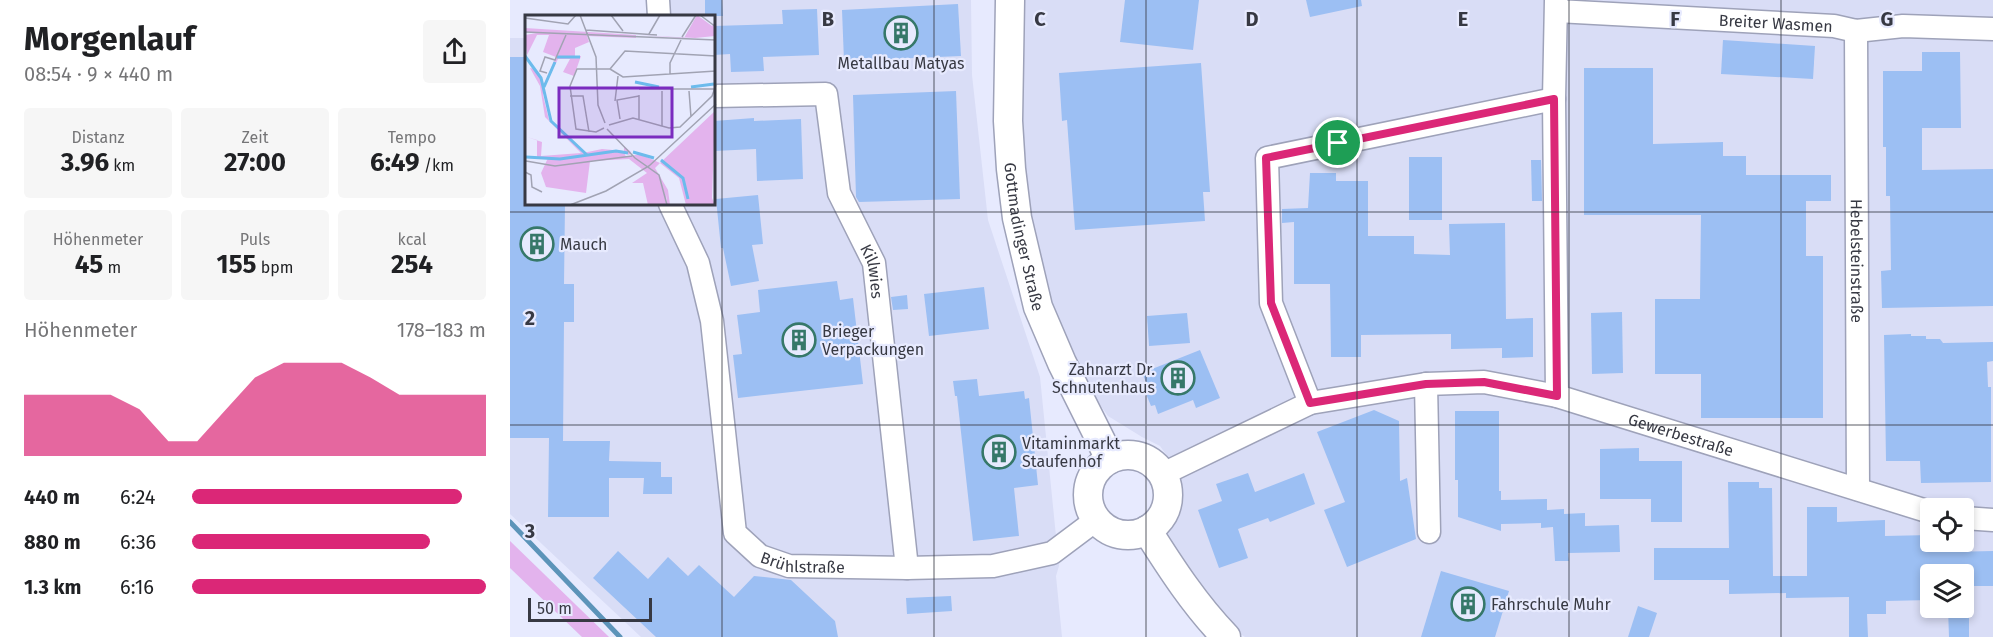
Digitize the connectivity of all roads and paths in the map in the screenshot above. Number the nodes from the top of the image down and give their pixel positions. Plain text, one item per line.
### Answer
1 (658, 0) edge
2 (1010, 0) edge
3 (1556, 5) edge
4 (659, 15) edge
5 (1993, 29) edge
6 (1856, 31) junction
7 (716, 96) edge
8 (1554, 99) junction
9 (671, 206) edge
10 (1426, 384) junction
11 (1557, 396) junction
12 (1310, 403) junction
13 (1110, 459) junction
14 (1162, 474) junction
15 (1858, 489) junction
16 (1920, 509) edge
17 (1974, 519) edge
18 (1096, 520) junction
19 (1993, 520) edge
20 (1147, 530) junction
21 (1429, 532) dead end
22 (907, 568) junction
23 (1226, 637) edge

1 - 4 street
2 - 13 main road, Gottmadinger Straße
3 - 6 street, Breiter Wasmen
3 - 8 street
5 - 6 street, Breiter Wasmen
6 - 15 street, Hebelsteinstraße
7 - 22 street, Killwies
8 - 11 street
8 - 12 street
9 - 22 street, Brühlstraße
10 - 11 street, Gewerbestraße
10 - 12 street, Gewerbestraße
10 - 21 street
11 - 15 street, Gewerbestraße
12 - 14 street, Gewerbestraße
13 - 14 main road
13 - 18 main road
14 - 20 main road
15 - 16 street, Gewerbestraße
17 - 19 street
18 - 20 main road
18 - 22 street, Brühlstraße
20 - 23 main road

